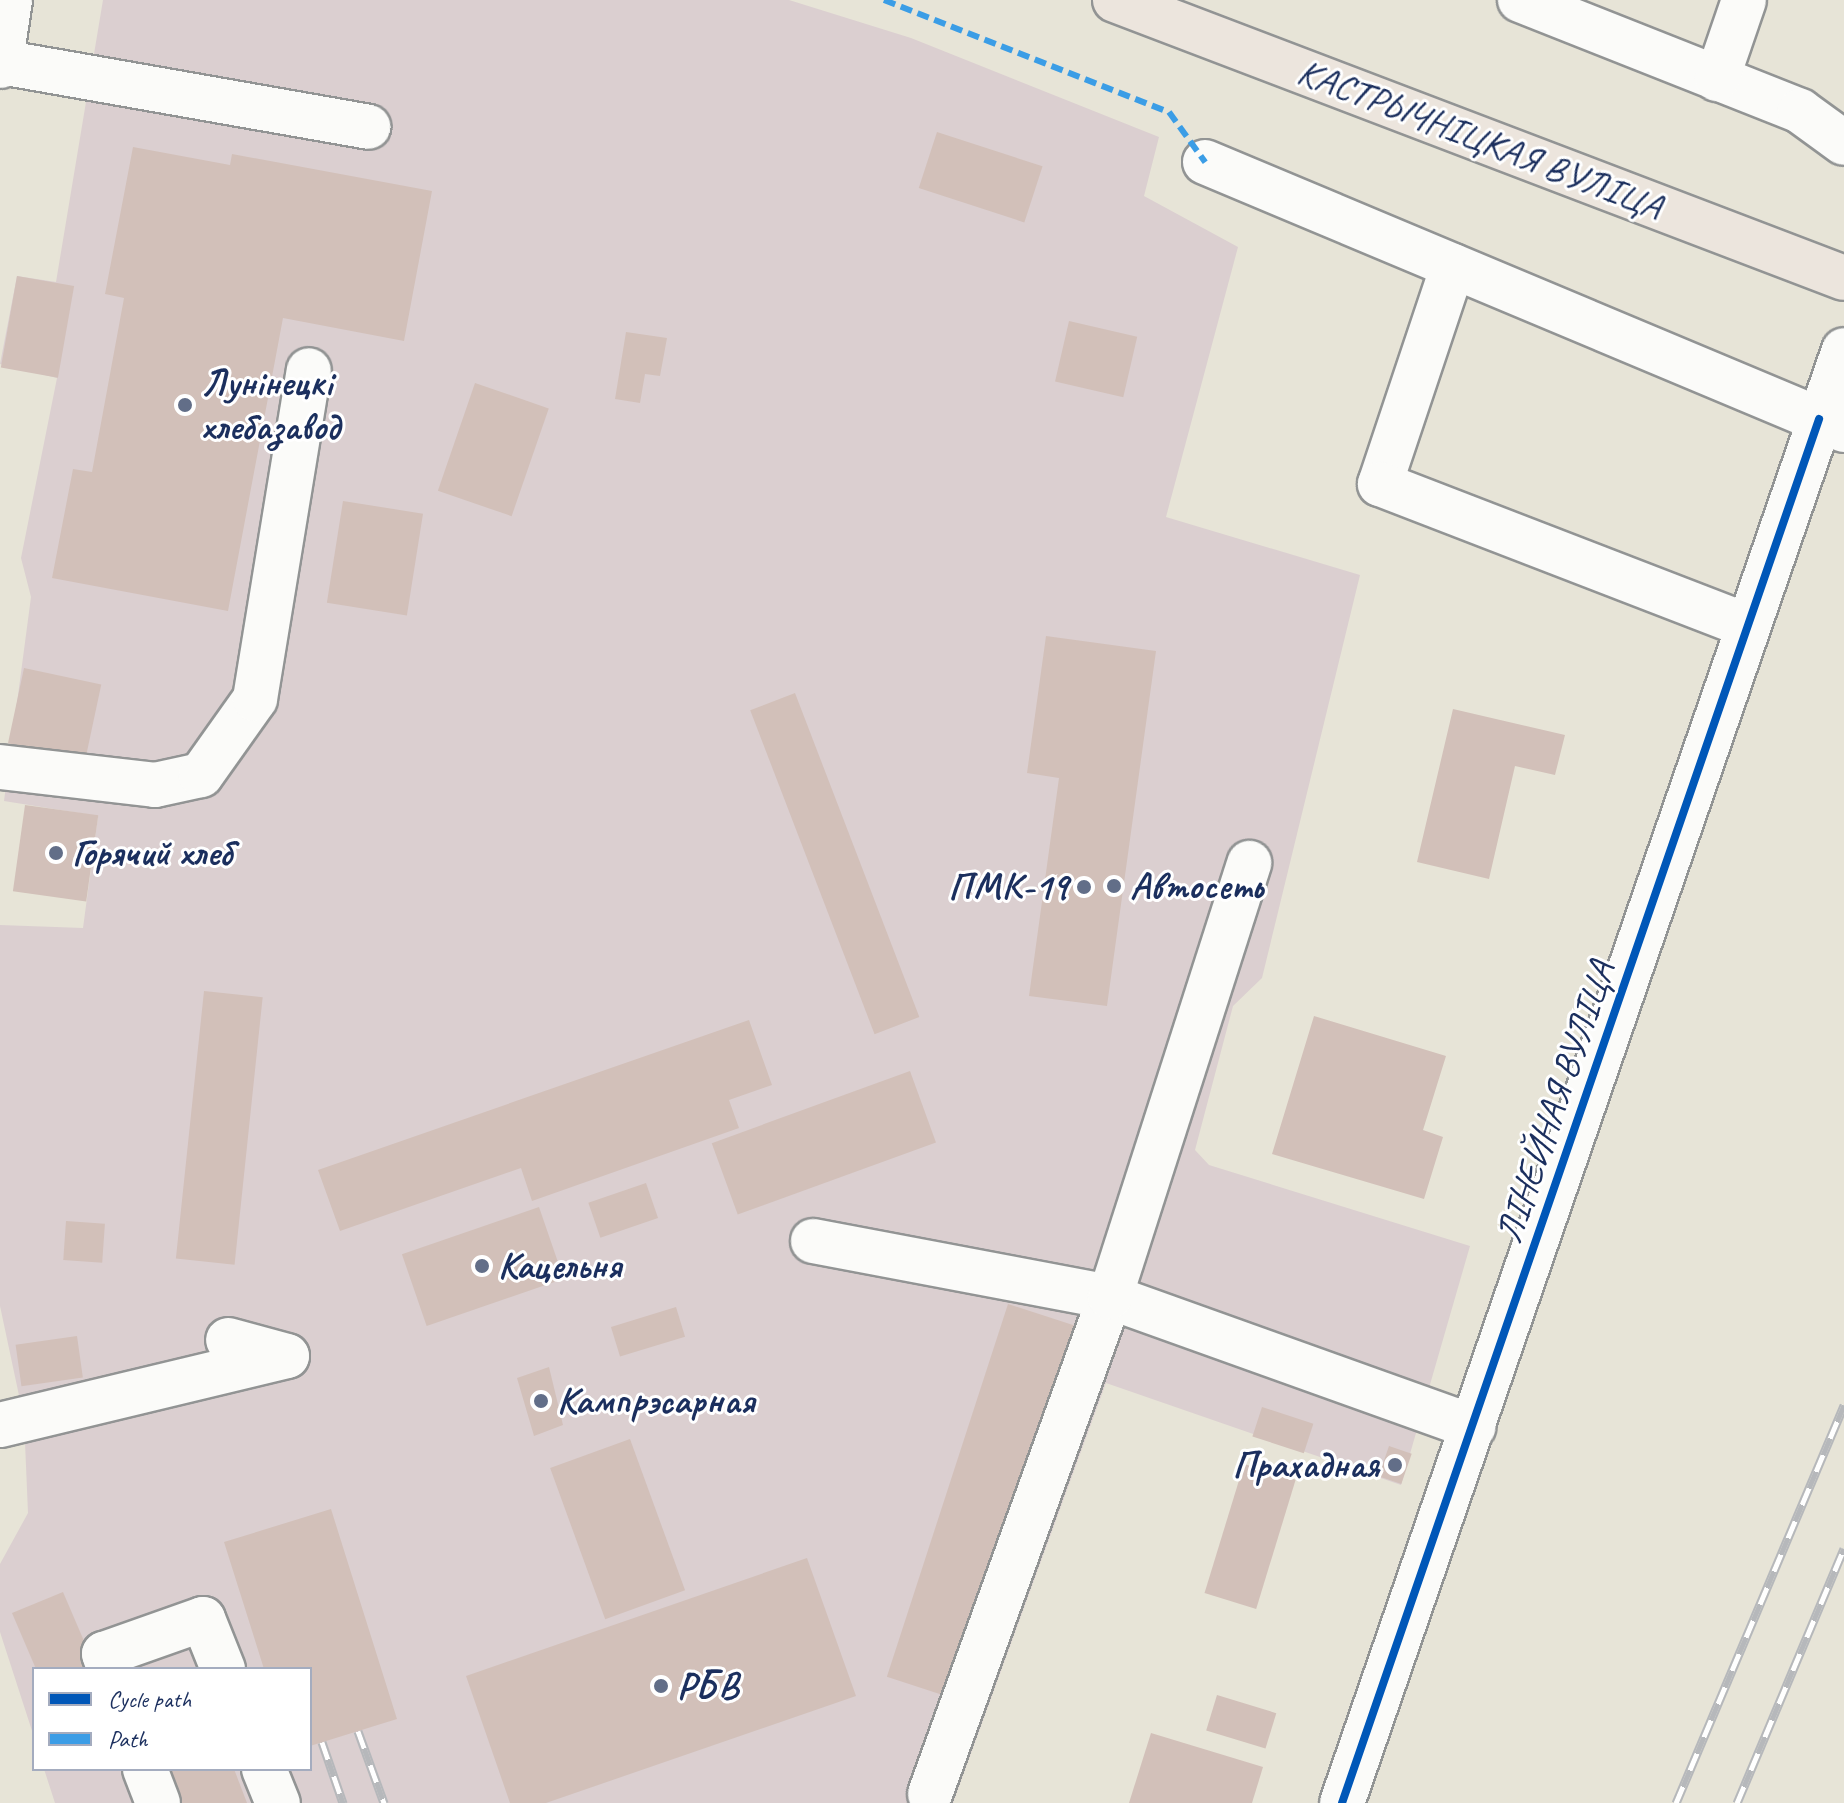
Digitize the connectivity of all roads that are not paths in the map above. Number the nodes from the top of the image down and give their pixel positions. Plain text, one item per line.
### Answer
1 (10, 0) edge
2 (1115, 0) edge
3 (1520, 0) edge
4 (1744, 0) edge
5 (0, 64) edge
6 (1717, 79) junction
7 (368, 127) dead end
8 (1844, 143) edge
9 (1205, 162) dead end
10 (1453, 266) junction
11 (1844, 278) edge
12 (1844, 350) edge
13 (309, 370) dead end
14 (1831, 425) edge
15 (1748, 626) junction
16 (0, 767) edge
17 (1249, 863) dead end
18 (813, 1241) dead end
19 (1110, 1297) junction
20 (228, 1340) dead end
21 (0, 1425) edge
22 (1473, 1427) junction
23 (108, 1667) edge
24 (222, 1667) edge
25 (146, 1771) edge
26 (265, 1771) edge
27 (930, 1794) dead end
28 (158, 1803) edge
29 (278, 1803) edge
30 (1342, 1803) edge

1 - 5 street
2 - 11 main road, КАСТРЫЧНІЦКАЯ ВУЛІЦА
3 - 6 street
4 - 6 street
5 - 7 street
6 - 8 street
9 - 10 street
10 - 14 street
10 - 15 street
12 - 14 street, ЛІНЕЙНАЯ ВУЛІЦА
13 - 16 street
14 - 15 street, ЛІНЕЙНАЯ ВУЛІЦА
15 - 22 street, ЛІНЕЙНАЯ ВУЛІЦА
17 - 19 street
18 - 19 street
19 - 22 street
19 - 27 street
20 - 21 street
22 - 30 street, ЛІНЕЙНАЯ ВУЛІЦА
23 - 24 street
25 - 28 street
26 - 29 street

